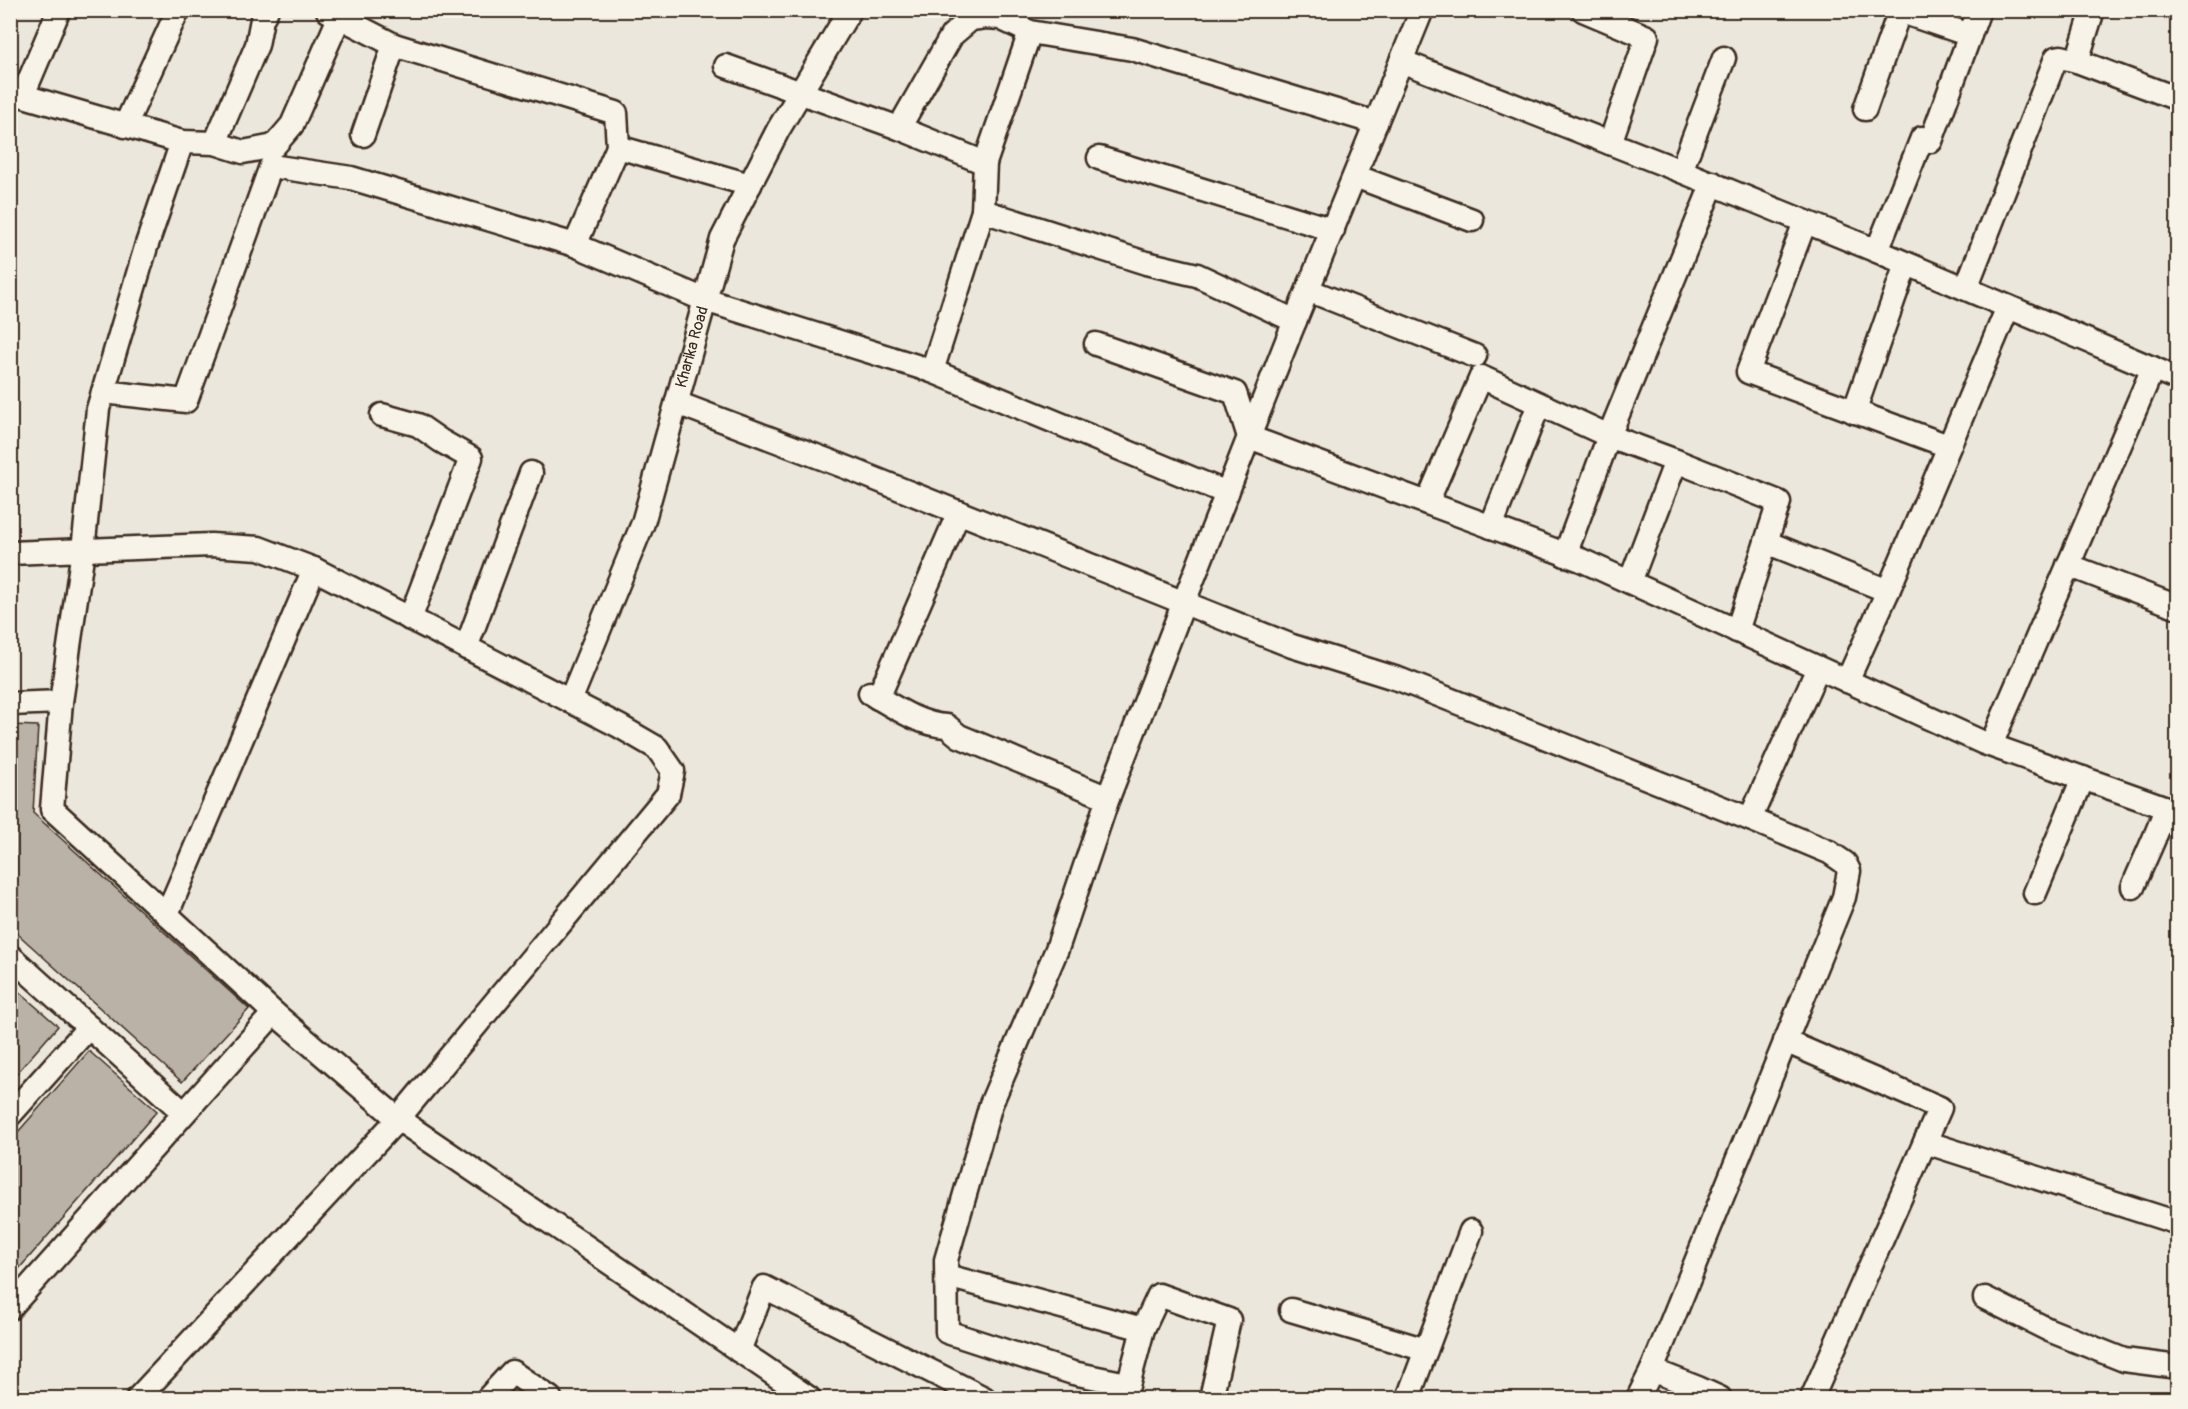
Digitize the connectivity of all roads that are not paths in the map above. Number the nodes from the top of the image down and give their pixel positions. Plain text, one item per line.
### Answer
1 (59, 10) edge
2 (178, 10) edge
3 (850, 10) edge
4 (1422, 10) edge
5 (1583, 10) edge
6 (1979, 10) edge
7 (2093, 10) edge
8 (1898, 11) edge
9 (258, 13) edge
10 (332, 14) edge
11 (978, 14) edge
12 (1030, 32) junction
13 (1970, 35) junction
14 (394, 45) junction
15 (1724, 58) dead end
16 (1401, 61) junction
17 (2077, 61) junction
18 (726, 66) dead end
19 (801, 93) junction
20 (17, 94) edge
21 (2178, 99) edge
22 (1865, 109) dead end
23 (1376, 123) junction
24 (125, 126) junction
25 (899, 128) junction
26 (363, 135) dead end
27 (182, 142) junction
28 (215, 143) junction
29 (1610, 143) junction
30 (618, 147) junction
31 (1099, 158) dead end
32 (985, 163) junction
33 (1681, 171) junction
34 (1354, 176) junction
35 (1713, 183) junction
36 (750, 185) junction
37 (982, 211) junction
38 (1472, 220) dead end
39 (1805, 222) junction
40 (1332, 230) junction
41 (575, 244) junction
42 (1877, 251) junction
43 (1906, 264) junction
44 (1966, 288) junction
45 (1308, 290) junction
46 (705, 300) junction
47 (2008, 307) junction
48 (1295, 321) junction
49 (1096, 344) dead end
50 (1475, 356) dead end
51 (2153, 368) junction
52 (932, 371) junction
53 (2178, 378) edge
54 (103, 392) junction
55 (677, 403) junction
56 (1539, 404) junction
57 (1854, 412) junction
58 (382, 416) dead end
59 (1609, 436) junction
60 (1249, 437) junction
61 (1948, 446) junction
62 (1676, 461) junction
63 (531, 473) dead end
64 (1227, 493) junction
65 (1427, 503) junction
66 (959, 512) junction
67 (1491, 527) junction
68 (1766, 542) junction
69 (83, 550) junction
70 (10, 553) edge
71 (1565, 555) junction
72 (2068, 565) junction
73 (314, 569) junction
74 (1630, 582) junction
75 (1888, 591) junction
76 (1184, 602) junction
77 (2178, 607) edge
78 (410, 619) junction
79 (1737, 631) junction
80 (466, 648) junction
81 (1818, 668) junction
82 (1847, 681) junction
83 (570, 701) junction
84 (61, 702) junction
85 (10, 704) edge
86 (1991, 745) junction
87 (2083, 778) junction
88 (1108, 798) junction
89 (2172, 810) edge
90 (1749, 819) junction
91 (2133, 886) dead end
92 (2035, 893) dead end
93 (167, 914) junction
94 (10, 956) edge
95 (274, 1012) junction
96 (89, 1027) junction
97 (1785, 1041) junction
98 (184, 1113) junction
99 (10, 1115) edge
100 (398, 1119) junction
101 (1925, 1142) junction
102 (2178, 1223) edge
103 (1471, 1231) dead end
104 (947, 1275) junction
105 (1985, 1298) dead end
106 (10, 1308) edge
107 (1291, 1311) dead end
108 (1143, 1329) junction
109 (1426, 1350) junction
110 (739, 1351) junction
111 (2178, 1367) edge
112 (1652, 1370) junction
113 (1126, 1391) edge
114 (138, 1398) edge
115 (488, 1398) edge
116 (550, 1398) edge
117 (809, 1398) edge
118 (984, 1398) edge
119 (1211, 1398) edge
120 (1408, 1398) edge
121 (1638, 1398) edge
122 (1720, 1398) edge
123 (1812, 1398) edge

1 - 20 street
2 - 24 street
3 - 19 street, Kharika Road
4 - 16 street
5 - 29 street
6 - 13 street
7 - 17 street
8 - 13 street
8 - 22 street
9 - 28 street
10 - 14 street
10 - 28 street
11 - 12 street
11 - 25 street
12 - 23 street
12 - 32 street
13 - 42 street
14 - 26 street
14 - 30 street
15 - 33 street
16 - 23 street
16 - 29 street
17 - 21 street
17 - 44 street
18 - 19 street
19 - 25 street
19 - 36 street, Kharika Road
20 - 24 street
23 - 34 street
24 - 27 street
25 - 32 street
27 - 28 street
27 - 54 street
29 - 33 street
30 - 36 street
30 - 41 street
31 - 40 street
32 - 37 street
33 - 35 street
34 - 38 street
34 - 40 street
35 - 39 street
35 - 59 street
36 - 46 street, Kharika Road
37 - 48 street
37 - 52 street
39 - 42 street
39 - 57 street
40 - 45 street
41 - 46 street
41 - 54 street
42 - 43 street
43 - 44 street
43 - 57 street
44 - 47 street
45 - 48 street
45 - 50 street
46 - 52 street
46 - 55 street, Kharika Road
47 - 51 street
47 - 61 street
48 - 60 street
49 - 60 street
51 - 53 street
51 - 72 street
52 - 64 street
54 - 69 street
55 - 66 street
55 - 83 street, Kharika Road
56 - 59 street
56 - 65 street
56 - 67 street
57 - 61 street
58 - 78 street
59 - 62 street
59 - 71 street
60 - 64 street
60 - 65 street
61 - 75 street
62 - 68 street
62 - 74 street
63 - 80 street
64 - 76 street
65 - 67 street
66 - 76 street
66 - 88 street
67 - 71 street
68 - 75 street
68 - 79 street
69 - 70 street
69 - 73 street
69 - 84 street
71 - 74 street
72 - 77 street
72 - 86 street
73 - 78 street
73 - 93 street
74 - 79 street
75 - 82 street
76 - 88 street
76 - 90 street
78 - 80 street
79 - 81 street
80 - 83 street
81 - 82 street
81 - 90 street
82 - 86 street
83 - 100 street
84 - 85 street
84 - 93 street
86 - 87 street
87 - 89 street
87 - 92 street
88 - 104 street
89 - 91 street
90 - 97 street
93 - 95 street
94 - 96 street
95 - 98 street
95 - 100 street
96 - 98 street
96 - 99 street
97 - 101 street
97 - 112 street
98 - 106 street
100 - 110 street
100 - 114 street
101 - 102 street
101 - 123 street
103 - 109 street
104 - 108 street
104 - 113 street
105 - 111 street
107 - 109 street
108 - 113 street
108 - 119 street
109 - 120 street
110 - 117 street
110 - 118 street
112 - 121 street
112 - 122 street
115 - 116 street

